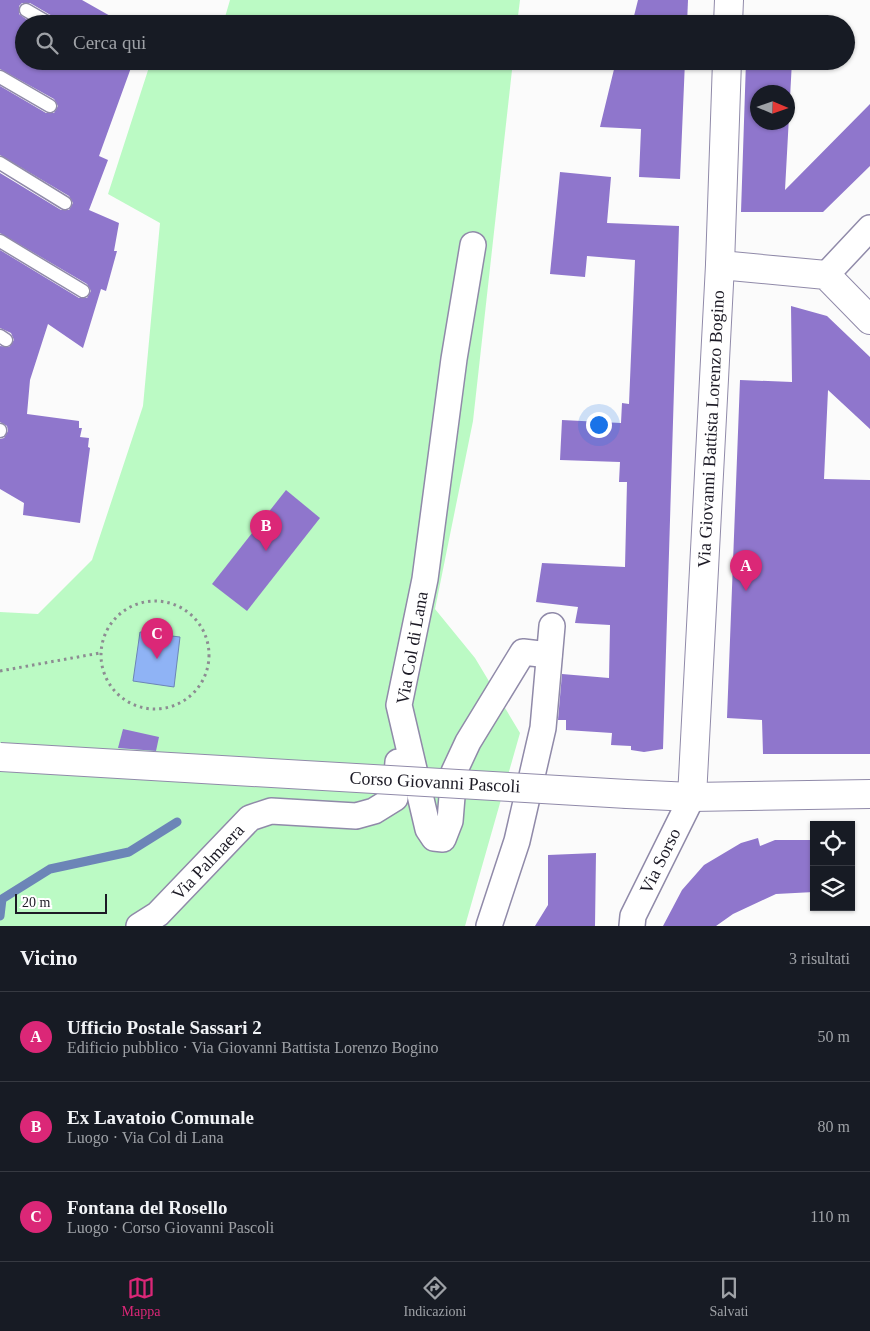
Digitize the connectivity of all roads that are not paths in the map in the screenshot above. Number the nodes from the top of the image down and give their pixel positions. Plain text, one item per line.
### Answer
1 (729, 0) edge
2 (26, 10) dead end
3 (35, 15) edge
4 (728, 15) edge
5 (727, 70) edge
6 (0, 77) edge
7 (50, 106) dead end
8 (0, 163) edge
9 (65, 203) dead end
10 (870, 228) edge
11 (0, 241) edge
12 (473, 245) dead end
13 (720, 265) junction
14 (826, 276) junction
15 (83, 291) dead end
16 (870, 320) edge
17 (552, 626) dead end
18 (549, 655) junction
19 (399, 705) junction
20 (0, 757) edge
21 (870, 794) edge
22 (692, 797) junction
23 (140, 926) edge
24 (489, 926) edge
25 (632, 926) edge

1 - 4 street
2 - 3 lane
5 - 13 street, Via Giovanni Battista Lorenzo Bogino
6 - 7 lane
8 - 9 lane
10 - 14 street
11 - 15 lane
12 - 19 street, Via Col di Lana
13 - 14 street
13 - 22 street, Via Giovanni Battista Lorenzo Bogino
14 - 16 street
17 - 18 street
18 - 19 street, Via Col di Lana
18 - 24 street
19 - 23 street, Via Palmaera
20 - 22 street, Corso Giovanni Pascoli, bridge
21 - 22 street, Corso Giovanni Pascoli
22 - 25 street, Via Sorso

